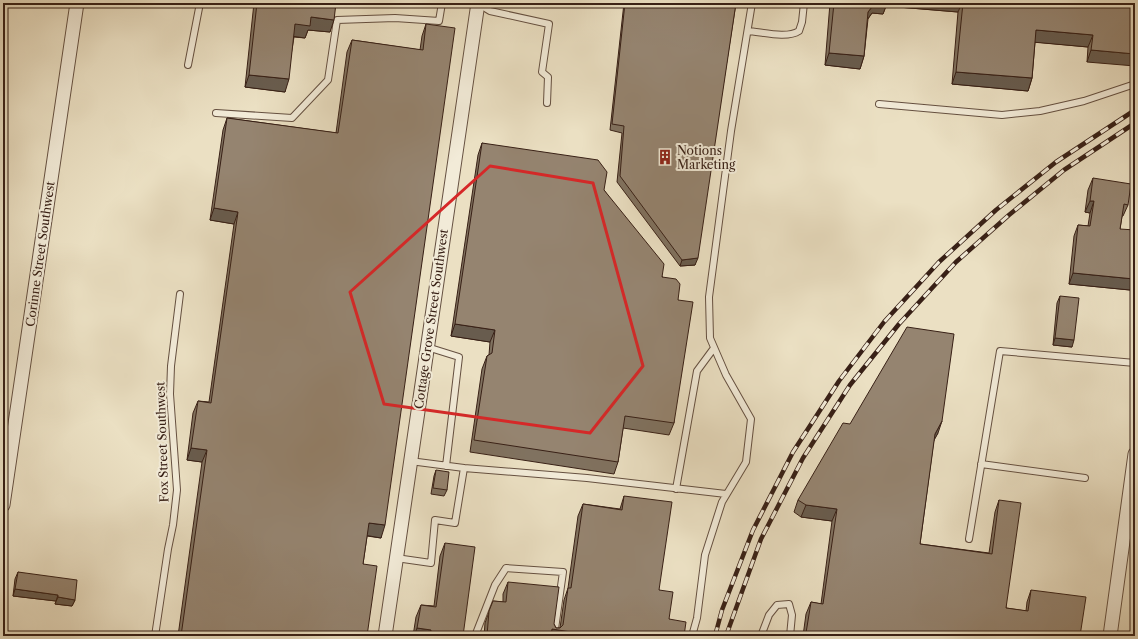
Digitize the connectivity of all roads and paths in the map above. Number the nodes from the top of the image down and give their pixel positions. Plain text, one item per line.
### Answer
1 (77, 3) edge
2 (200, 3) edge
3 (442, 3) edge
4 (478, 3) edge
5 (752, 3) edge
6 (804, 3) edge
7 (748, 31) junction
8 (188, 65) dead end
9 (1135, 84) edge
10 (547, 103) dead end
11 (879, 104) dead end
12 (216, 113) dead end
13 (180, 294) dead end
14 (427, 347) junction
15 (714, 348) junction
16 (1135, 363) edge
17 (1135, 454) edge
18 (410, 461) junction
19 (981, 464) junction
20 (446, 466) junction
21 (464, 468) junction
22 (1085, 478) dead end
23 (676, 488) junction
24 (726, 494) junction
25 (3, 505) edge
26 (969, 539) dead end
27 (396, 558) junction
28 (155, 636) edge
29 (385, 636) edge
30 (475, 636) edge
31 (554, 636) edge
32 (692, 636) edge
33 (761, 636) edge
34 (790, 636) edge
35 (1110, 636) edge

1 - 25 street, Corinne Street Southwest
2 - 8 lane
3 - 12 lane
4 - 10 lane
4 - 14 street, Cottage Grove Street Southwest
5 - 7 lane
6 - 7 lane
7 - 15 lane
9 - 11 lane
13 - 28 lane, Fox Street Southwest
14 - 18 street, Cottage Grove Street Southwest
14 - 20 lane
15 - 23 lane
15 - 24 lane
16 - 19 lane
17 - 35 street
18 - 20 lane
18 - 27 street, Cottage Grove Street Southwest
19 - 22 lane
19 - 26 lane
20 - 21 lane
21 - 23 lane
21 - 27 lane
23 - 24 lane
24 - 32 lane
27 - 29 street, Cottage Grove Street Southwest
30 - 31 lane
33 - 34 lane

